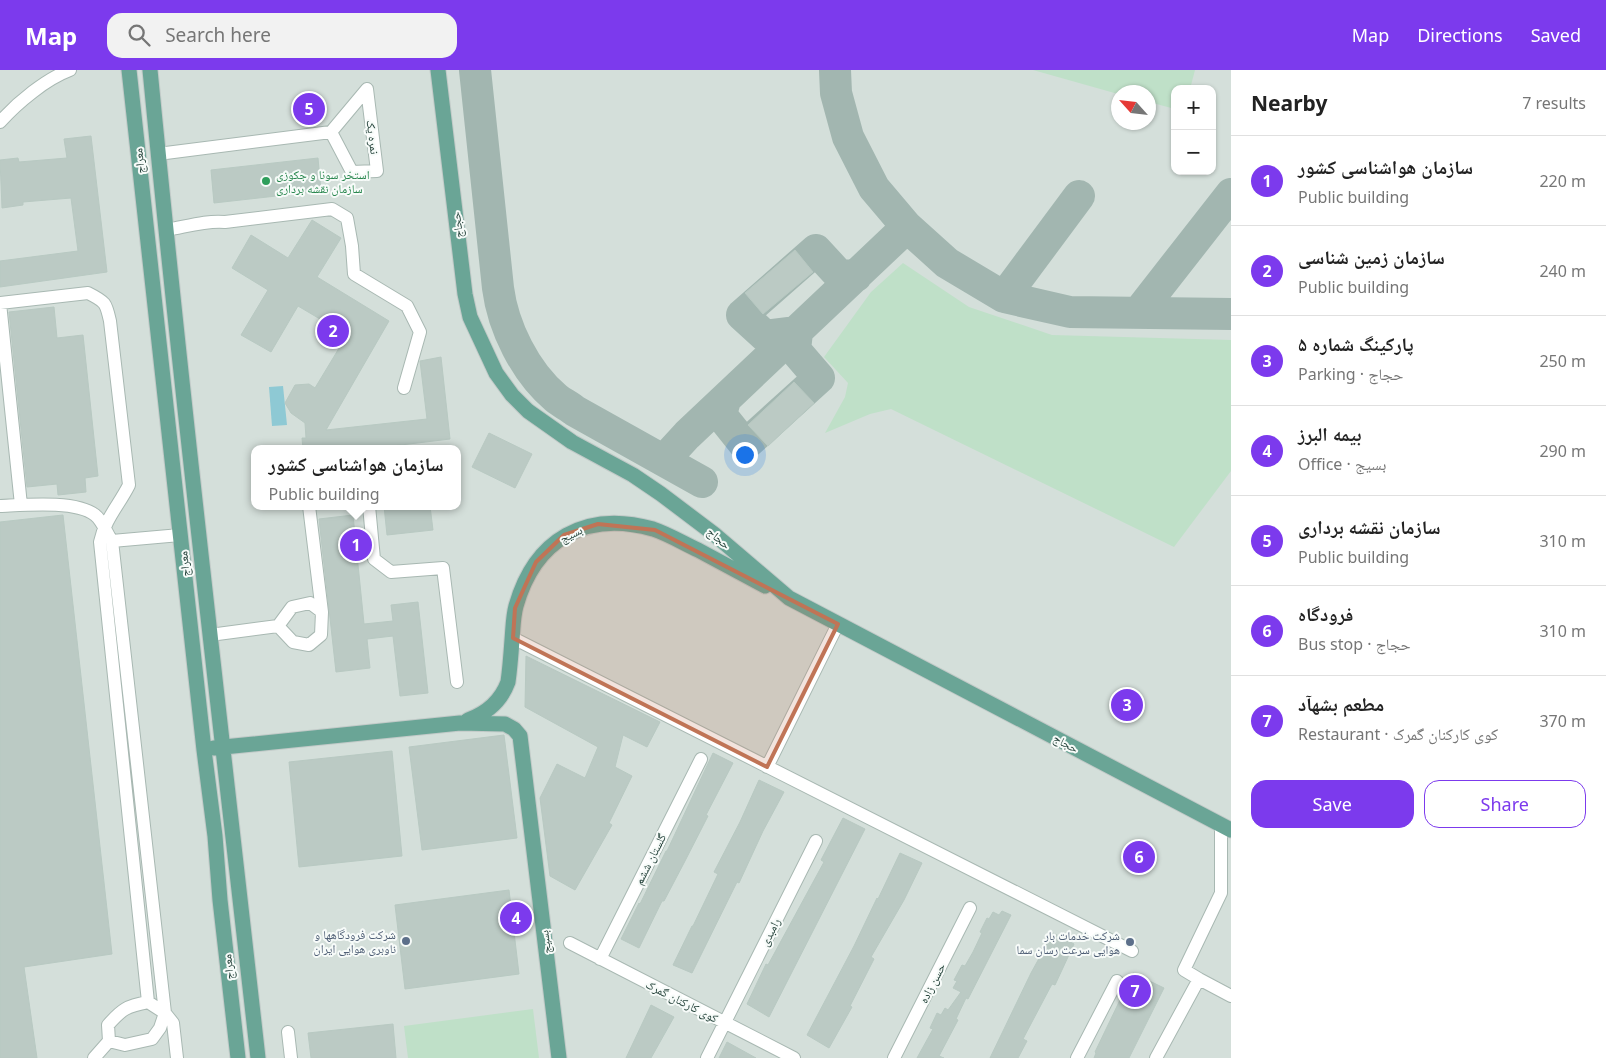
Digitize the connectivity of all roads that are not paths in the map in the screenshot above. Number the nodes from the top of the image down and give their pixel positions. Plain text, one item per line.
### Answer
1 (70, 70) edge
2 (129, 70) edge
3 (150, 70) edge
4 (438, 70) edge
5 (0, 122) edge
6 (331, 132) junction
7 (158, 154) junction
8 (166, 230) junction
9 (0, 303) edge
10 (404, 388) dead end
11 (21, 505) junction
12 (0, 506) edge
13 (309, 510) edge
14 (369, 510) edge
15 (103, 527) junction
16 (198, 532) junction
17 (180, 535) junction
18 (112, 541) junction
19 (789, 598) junction
20 (322, 612) junction
21 (838, 624) junction
22 (278, 626) junction
23 (210, 635) junction
24 (513, 638) junction
25 (457, 682) dead end
26 (460, 723) junction
27 (223, 747) junction
28 (204, 750) junction
29 (701, 759) dead end
30 (767, 767) junction
31 (1226, 827) edge
32 (816, 841) dead end
33 (970, 908) dead end
34 (570, 943) dead end
35 (1132, 951) dead end
36 (600, 959) junction
37 (1199, 979) junction
38 (1117, 981) dead end
39 (1231, 996) edge
40 (148, 1002) junction
41 (165, 1013) junction
42 (725, 1023) junction
43 (288, 1032) dead end
44 (109, 1041) junction
45 (94, 1058) edge
46 (178, 1058) edge
47 (238, 1058) edge
48 (258, 1058) edge
49 (291, 1058) edge
50 (559, 1058) edge
51 (707, 1058) edge
52 (794, 1058) edge
53 (894, 1058) edge
54 (1077, 1058) edge
55 (1156, 1058) edge

1 - 5 street
2 - 17 main road, معراج
3 - 7 main road, معراج
4 - 19 main road, حجاج
6 - 6 street, نمره یک
6 - 7 street
7 - 8 main road, معراج
8 - 10 street
8 - 16 main road, معراج
9 - 11 street
9 - 15 street
11 - 12 street
11 - 15 street
13 - 20 street
14 - 25 street
15 - 18 street
15 - 40 street
16 - 17 main road
16 - 23 main road, معراج
17 - 18 street
17 - 28 main road, معراج
18 - 41 street
19 - 21 main road, حجاج
19 - 24 main road, بسیج
20 - 22 street
20 - 22 street
21 - 30 street
21 - 31 main road, حجاج
22 - 23 street
23 - 27 main road, معراج
24 - 26 main road, بسیج
24 - 30 street
26 - 27 main road
26 - 50 main road, بسیج
27 - 28 main road
27 - 48 main road, معراج
28 - 47 main road, معراج
29 - 36 street, گلستان ششم
30 - 35 street
31 - 37 street
32 - 42 street, رامبدی
33 - 53 street, حسن زاده
34 - 36 street, کوی کارکنان گمرک
36 - 42 street, کوی کارکنان گمرک
37 - 39 street
37 - 55 street
38 - 54 street
40 - 41 street
40 - 44 street
41 - 44 street
41 - 46 street
42 - 51 street, رامبدی
42 - 52 street, کوی کارکنان گمرک
43 - 49 street
44 - 45 street

